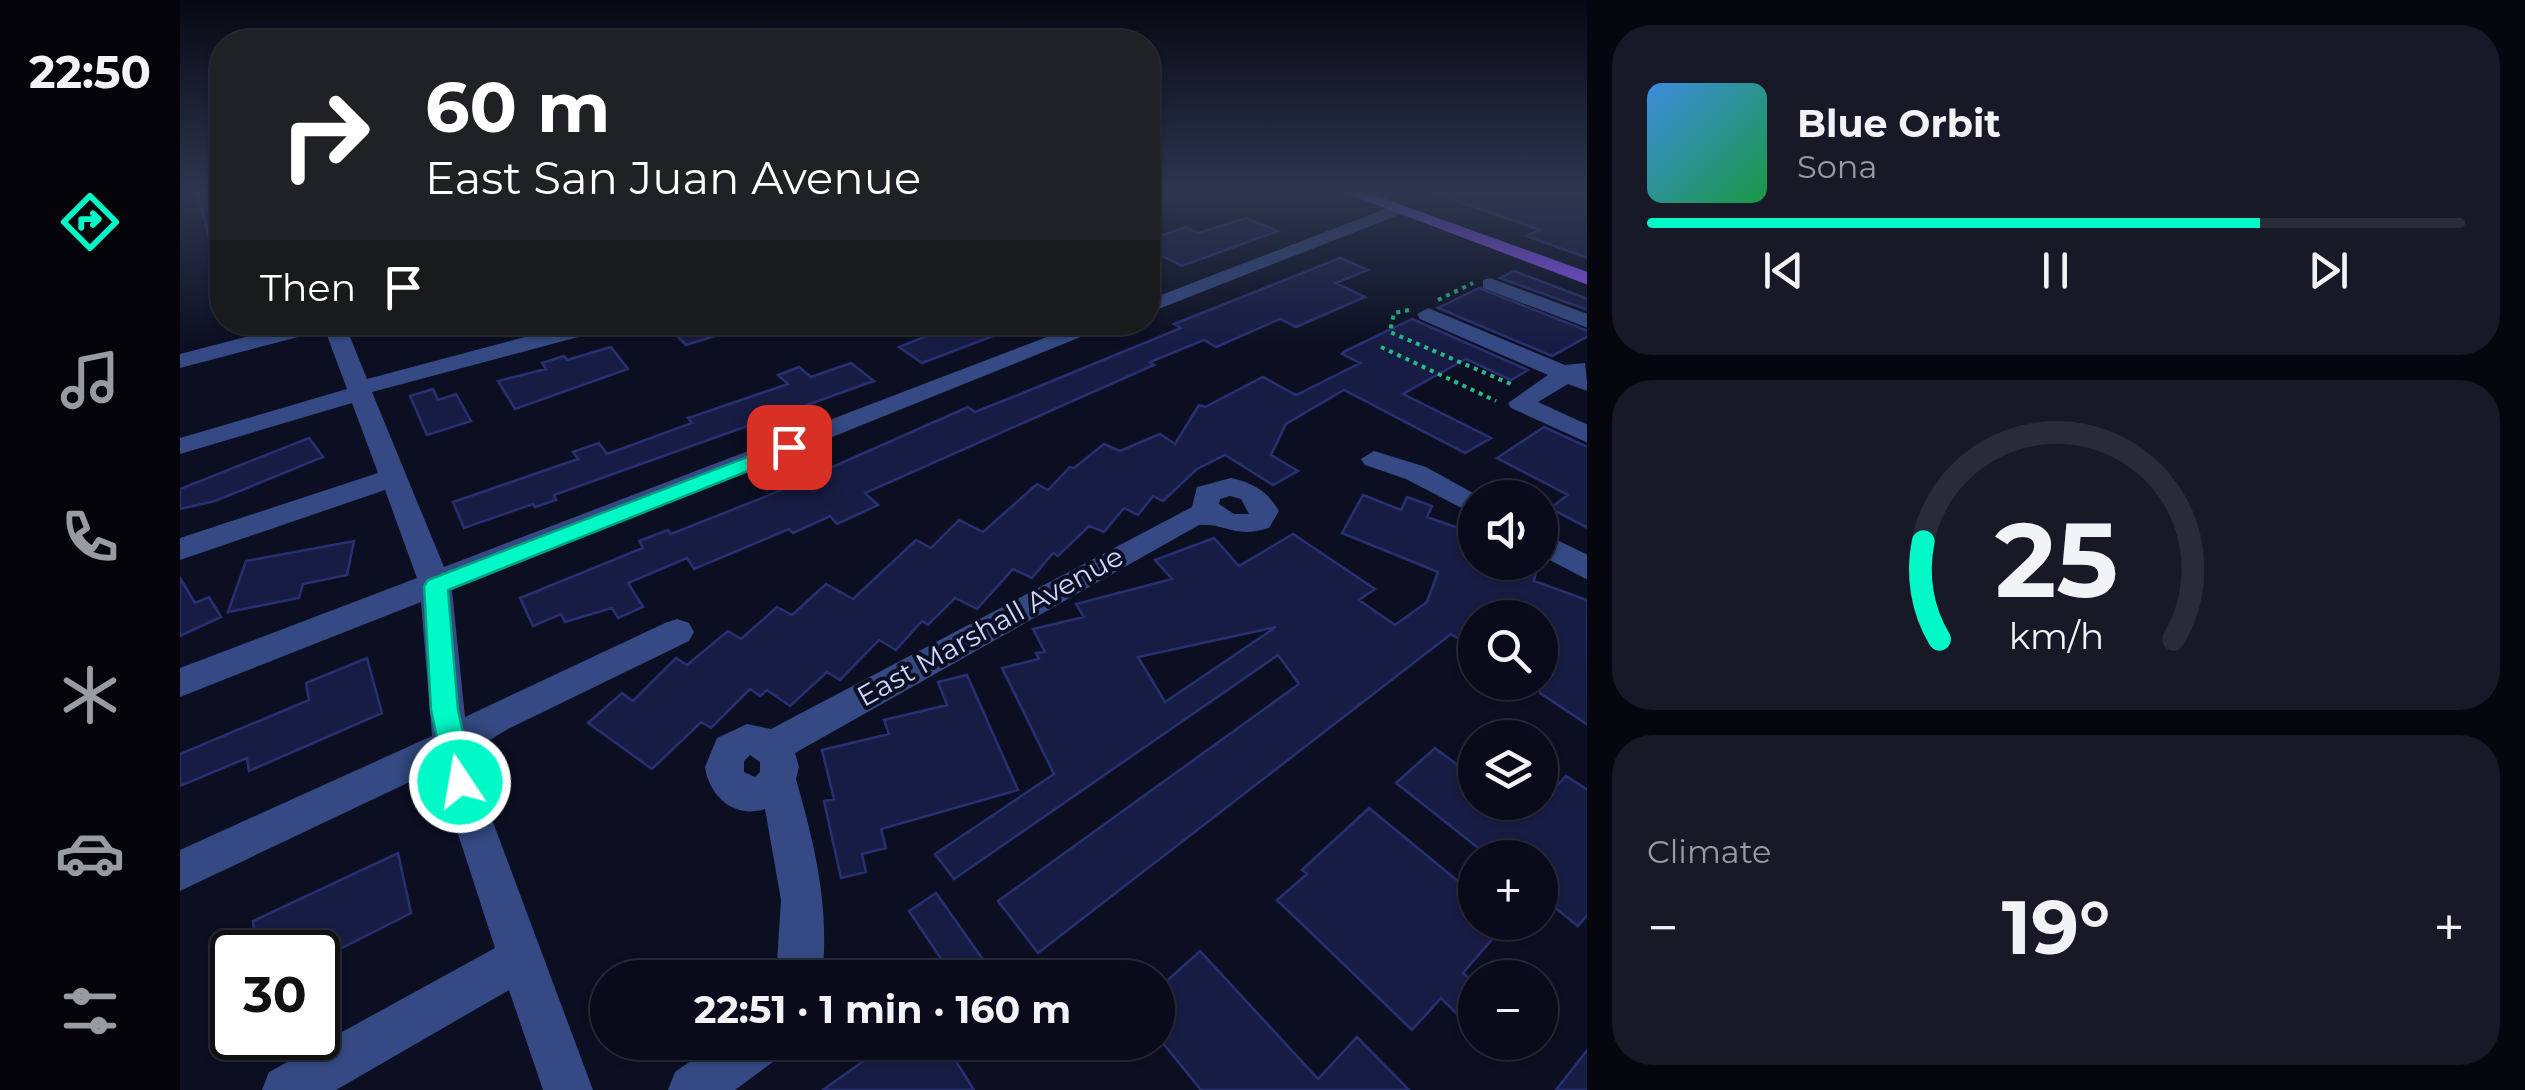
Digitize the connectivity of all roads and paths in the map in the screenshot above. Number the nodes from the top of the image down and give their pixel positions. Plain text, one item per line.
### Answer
1 (1302, 242) edge
2 (1497, 242) edge
3 (1587, 278) edge
4 (1490, 284) dead end
5 (1160, 302) edge
6 (1403, 311) dead end
7 (1428, 314) dead end
8 (1587, 322) edge
9 (283, 335) edge
10 (337, 335) edge
11 (561, 335) edge
12 (1074, 335) edge
13 (1381, 347) dead end
14 (180, 362) edge
15 (1580, 374) edge
16 (1505, 384) dead end
17 (360, 391) junction
18 (1485, 396) dead end
19 (1587, 435) edge
20 (180, 446) edge
21 (1374, 459) dead end
22 (396, 477) junction
23 (1458, 496) edge
24 (1209, 511) dead end
25 (180, 548) edge
26 (1558, 552) edge
27 (1587, 568) edge
28 (436, 586) junction
29 (676, 632) dead end
30 (180, 683) edge
31 (452, 744) junction
32 (180, 871) edge
33 (520, 959) junction
34 (802, 960) edge
35 (735, 1060) edge
36 (288, 1090) edge
37 (568, 1090) edge
38 (693, 1090) edge

1 - 5 street
2 - 3 main road
4 - 8 street
6 - 16 path
7 - 15 street
9 - 14 street
10 - 17 street
11 - 17 street
12 - 28 street
13 - 18 path
15 - 19 street
17 - 20 street
17 - 22 street
21 - 23 street
22 - 25 street
22 - 28 street
24 - 34 street, East Marshall Avenue
26 - 27 street
28 - 30 street
28 - 31 street
29 - 31 street
31 - 32 street
31 - 33 street
33 - 36 street
33 - 37 street
35 - 38 street

